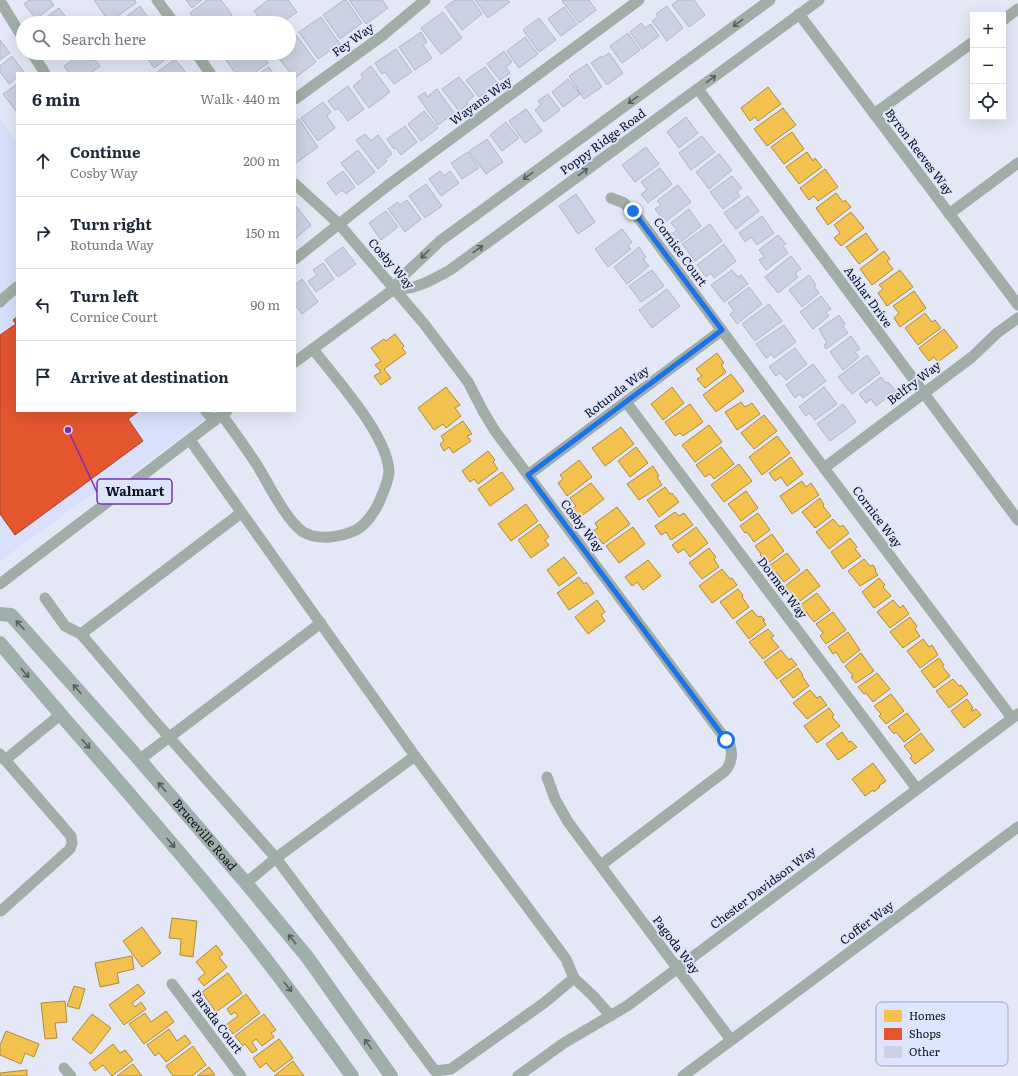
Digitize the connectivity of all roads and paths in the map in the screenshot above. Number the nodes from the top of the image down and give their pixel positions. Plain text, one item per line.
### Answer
1 (157, 0) edge
2 (425, 0) edge
3 (639, 0) edge
4 (770, 0) edge
5 (819, 0) edge
6 (0, 1) edge
7 (1018, 9) edge
8 (800, 14) junction
9 (169, 16) edge
10 (1006, 18) edge
11 (16, 27) edge
12 (970, 44) edge
13 (37, 60) edge
14 (201, 60) edge
15 (44, 72) edge
16 (209, 72) edge
17 (698, 89) junction
18 (296, 98) edge
19 (874, 114) junction
20 (1018, 163) edge
21 (296, 185) edge
22 (611, 198) dead end
23 (949, 214) junction
24 (339, 224) junction
25 (296, 258) edge
26 (16, 288) edge
27 (394, 289) junction
28 (0, 302) edge
29 (1018, 306) edge
30 (1018, 318) edge
31 (722, 330) junction
32 (313, 349) junction
33 (296, 361) edge
34 (923, 393) junction
35 (626, 402) junction
36 (209, 412) edge
37 (221, 416) edge
38 (190, 440) junction
39 (824, 468) junction
40 (528, 475) junction
41 (241, 513) junction
42 (1018, 520) edge
43 (0, 584) edge
44 (45, 598) dead end
45 (0, 614) edge
46 (321, 623) junction
47 (81, 634) junction
48 (0, 643) edge
49 (60, 715) junction
50 (1015, 716) edge
51 (169, 737) junction
52 (415, 756) junction
53 (2, 757) edge
54 (139, 760) junction
55 (547, 777) dead end
56 (917, 789) junction
57 (1018, 827) edge
58 (276, 858) junction
59 (600, 865) junction
60 (246, 883) junction
61 (0, 911) edge
62 (678, 968) junction
63 (574, 978) junction
64 (172, 984) dead end
65 (611, 1016) junction
66 (731, 1040) junction
67 (241, 1076) edge
68 (352, 1076) edge
69 (391, 1076) edge
70 (518, 1076) edge
71 (683, 1076) edge

1 - 9 street
2 - 18 street, Fey Way
3 - 24 street, Wayans Way
4 -> 27 street, Poppy Ridge Road
5 - 8 street, Poppy Ridge Road
6 - 11 street
7 - 10 street
17 -> 8 street, Poppy Ridge Road
8 - 19 street, Byron Reeves Way
12 - 19 street
13 - 15 street
14 - 16 street
27 -> 17 street, Poppy Ridge Road
17 - 34 street, Ashlar Drive
19 - 23 street, Byron Reeves Way
20 - 23 street
21 - 24 street, Cosby Way
22 - 31 street, Cornice Court
23 - 29 street, Byron Reeves Way
24 - 25 street, Wayans Way
24 - 27 street, Cosby Way
26 - 28 street
27 - 32 street, Poppy Ridge Road
27 - 40 street, Cosby Way
30 - 34 street, Belfry Way
31 - 35 street, Rotunda Way
31 - 39 street, Cornice Way
32 - 33 street, Poppy Ridge Road
32 - 37 street
34 - 39 street, Belfry Way
34 - 42 street, Ashlar Drive
35 - 40 street, Rotunda Way
35 - 56 street, Dormer Way
36 - 37 street
37 - 38 street
38 - 41 street
38 - 43 street
39 - 50 street, Cornice Way
40 - 59 street, Cosby Way
41 - 46 street
41 - 47 street
44 - 47 street
54 -> 45 main road, Bruceville Road
46 - 51 street
46 - 52 street
47 - 51 street
48 -> 49 main road
49 - 53 street
49 -> 68 main road
50 - 56 street, Chester Davidson Way
51 - 54 street
51 - 58 street
52 - 58 street
52 - 63 street
53 - 61 street
60 -> 54 main road, Bruceville Road
55 - 59 street, Pagoda Way
56 - 62 street, Chester Davidson Way
57 - 66 street, Coffer Way
58 - 60 street
58 - 63 street
59 - 62 street, Pagoda Way
69 -> 60 main road, Bruceville Road
62 - 65 street, Chester Davidson Way
62 - 66 street, Pagoda Way
63 - 65 street
64 - 67 street, Parada Court
65 - 70 street, Chester Davidson Way
66 - 71 street, Coffer Way

